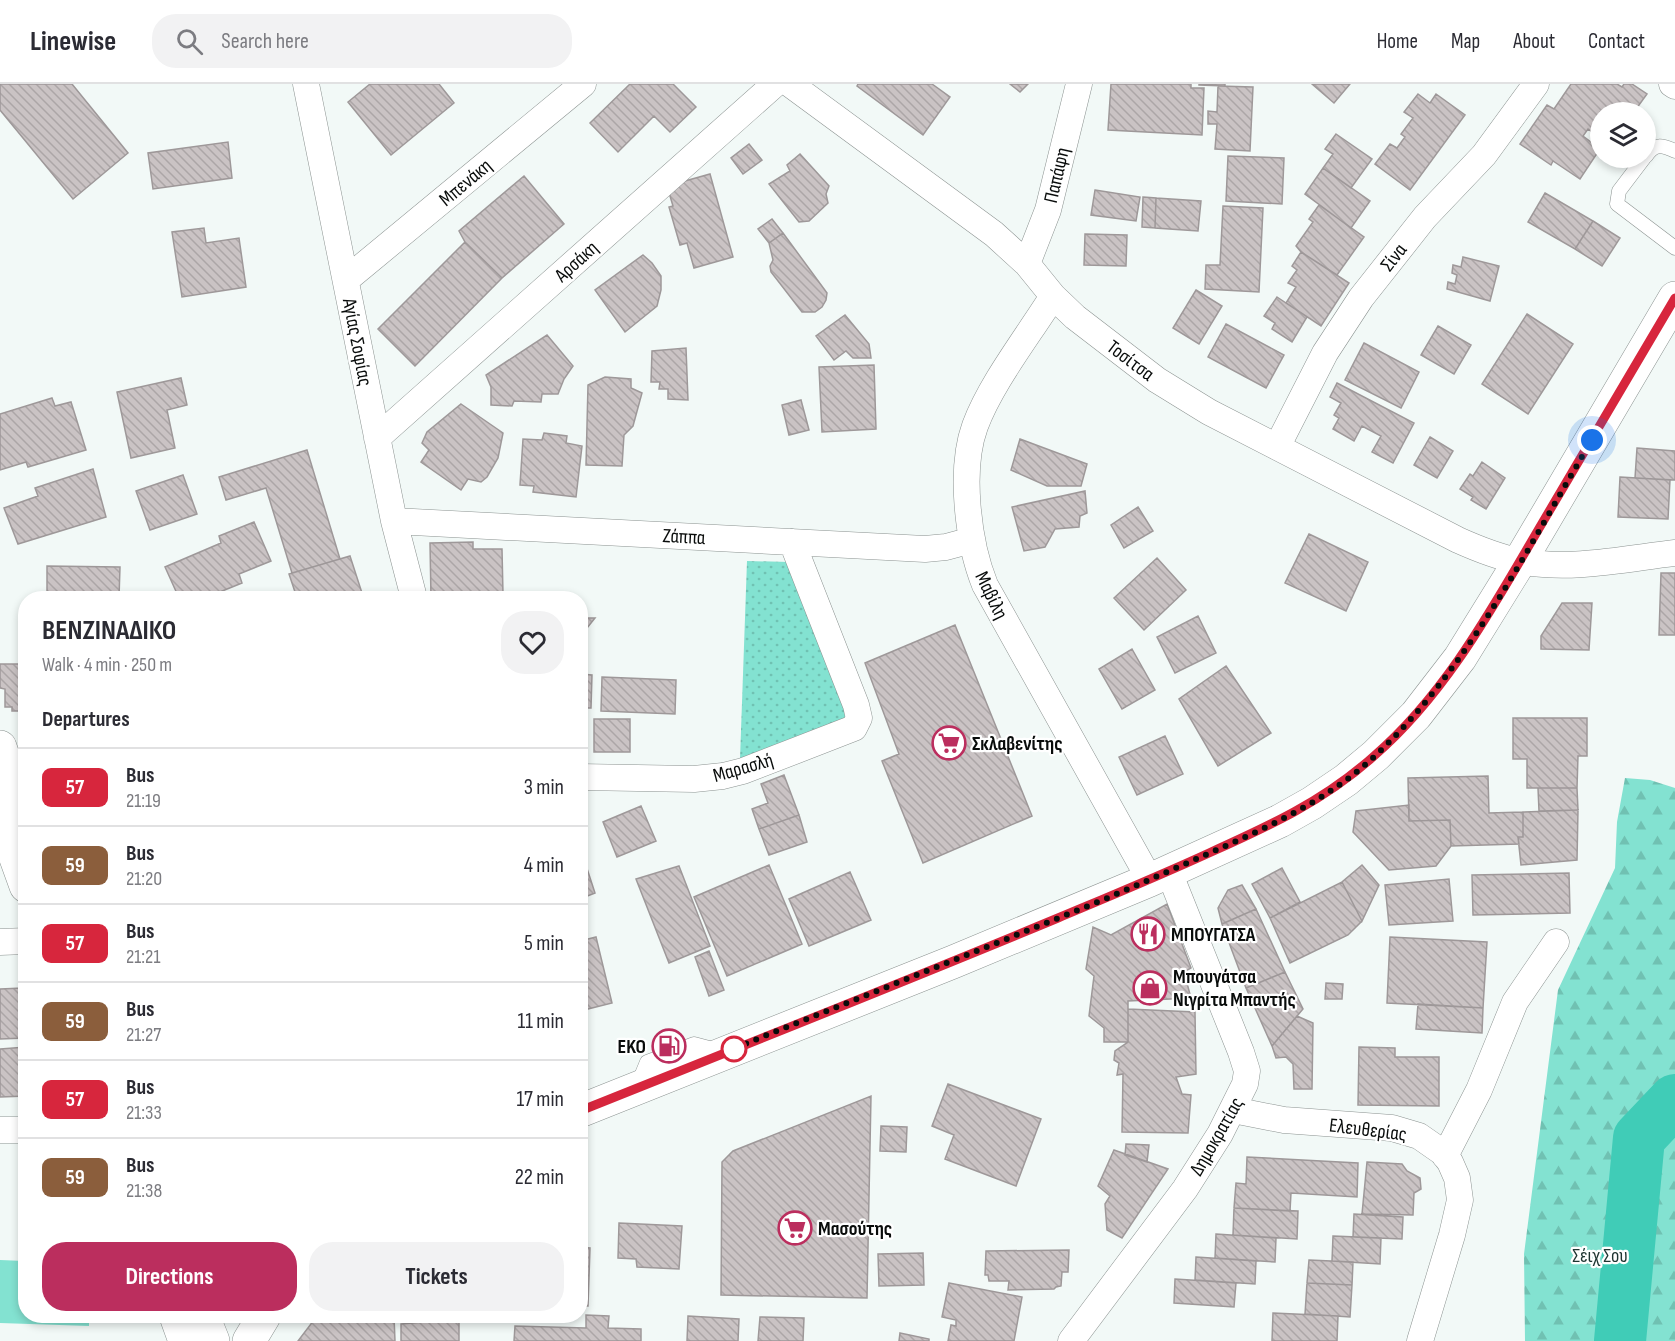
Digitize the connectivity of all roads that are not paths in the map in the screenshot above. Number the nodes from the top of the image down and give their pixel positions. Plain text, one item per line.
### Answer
1 (306, 84) edge
2 (583, 84) edge
3 (775, 84) edge
4 (790, 84) edge
5 (1079, 84) edge
6 (1536, 84) edge
7 (1656, 146) edge
8 (1675, 151) edge
9 (1637, 168) edge
10 (1675, 248) edge
11 (1027, 264) junction
12 (347, 279) junction
13 (1053, 296) junction
14 (1675, 298) edge
15 (377, 438) junction
16 (1277, 447) junction
17 (394, 520) junction
18 (972, 540) junction
19 (792, 542) junction
20 (1675, 553) edge
21 (1520, 561) junction
22 (412, 591) edge
23 (0, 747) edge
24 (588, 777) edge
25 (18, 800) edge
26 (0, 814) edge
27 (18, 864) edge
28 (1159, 876) junction
29 (18, 941) edge
30 (0, 942) edge
31 (1556, 942) dead end
32 (709, 1048) dead end
33 (640, 1078) dead end
34 (588, 1101) edge
35 (1233, 1110) junction
36 (0, 1130) edge
37 (18, 1130) edge
38 (1445, 1156) junction
39 (179, 1323) edge
40 (206, 1323) edge
41 (260, 1323) edge
42 (185, 1341) edge
43 (213, 1341) edge
44 (249, 1341) edge
45 (1071, 1341) edge
46 (1420, 1341) edge

1 - 12 street, Αγίας Σοφίας
2 - 12 street, Μπενάκη
3 - 15 street, Αρσάκη
4 - 11 street, Τοσίτσα
5 - 11 street, Παπάφη
6 - 16 street, Σίνα
7 - 8 lane
9 - 10 lane
11 - 13 street, Τοσίτσα
12 - 15 street, Αγίας Σοφίας
13 - 16 street, Τοσίτσα
13 - 18 street, Μαβίλη
14 - 21 main road
15 - 17 street, Αγίας Σοφίας
16 - 21 street, Τοσίτσα
17 - 19 street, Ζάππα
17 - 22 street, Αγίας Σοφίας
18 - 19 street, Ζάππα
18 - 28 street, Μαβίλη
19 - 24 street, Μαρασλή
20 - 21 street, Τοσίτσα
21 - 28 main road
23 - 25 main road
26 - 27 main road
28 - 34 main road
28 - 35 street, Δημοκρατίας
29 - 30 street
31 - 38 street
32 - 33 lane
35 - 38 street, Ελευθερίας
35 - 45 street, Δημοκρατίας
36 - 37 street
38 - 46 street, Ελευθερίας
39 - 42 main road
40 - 43 main road
41 - 44 main road

